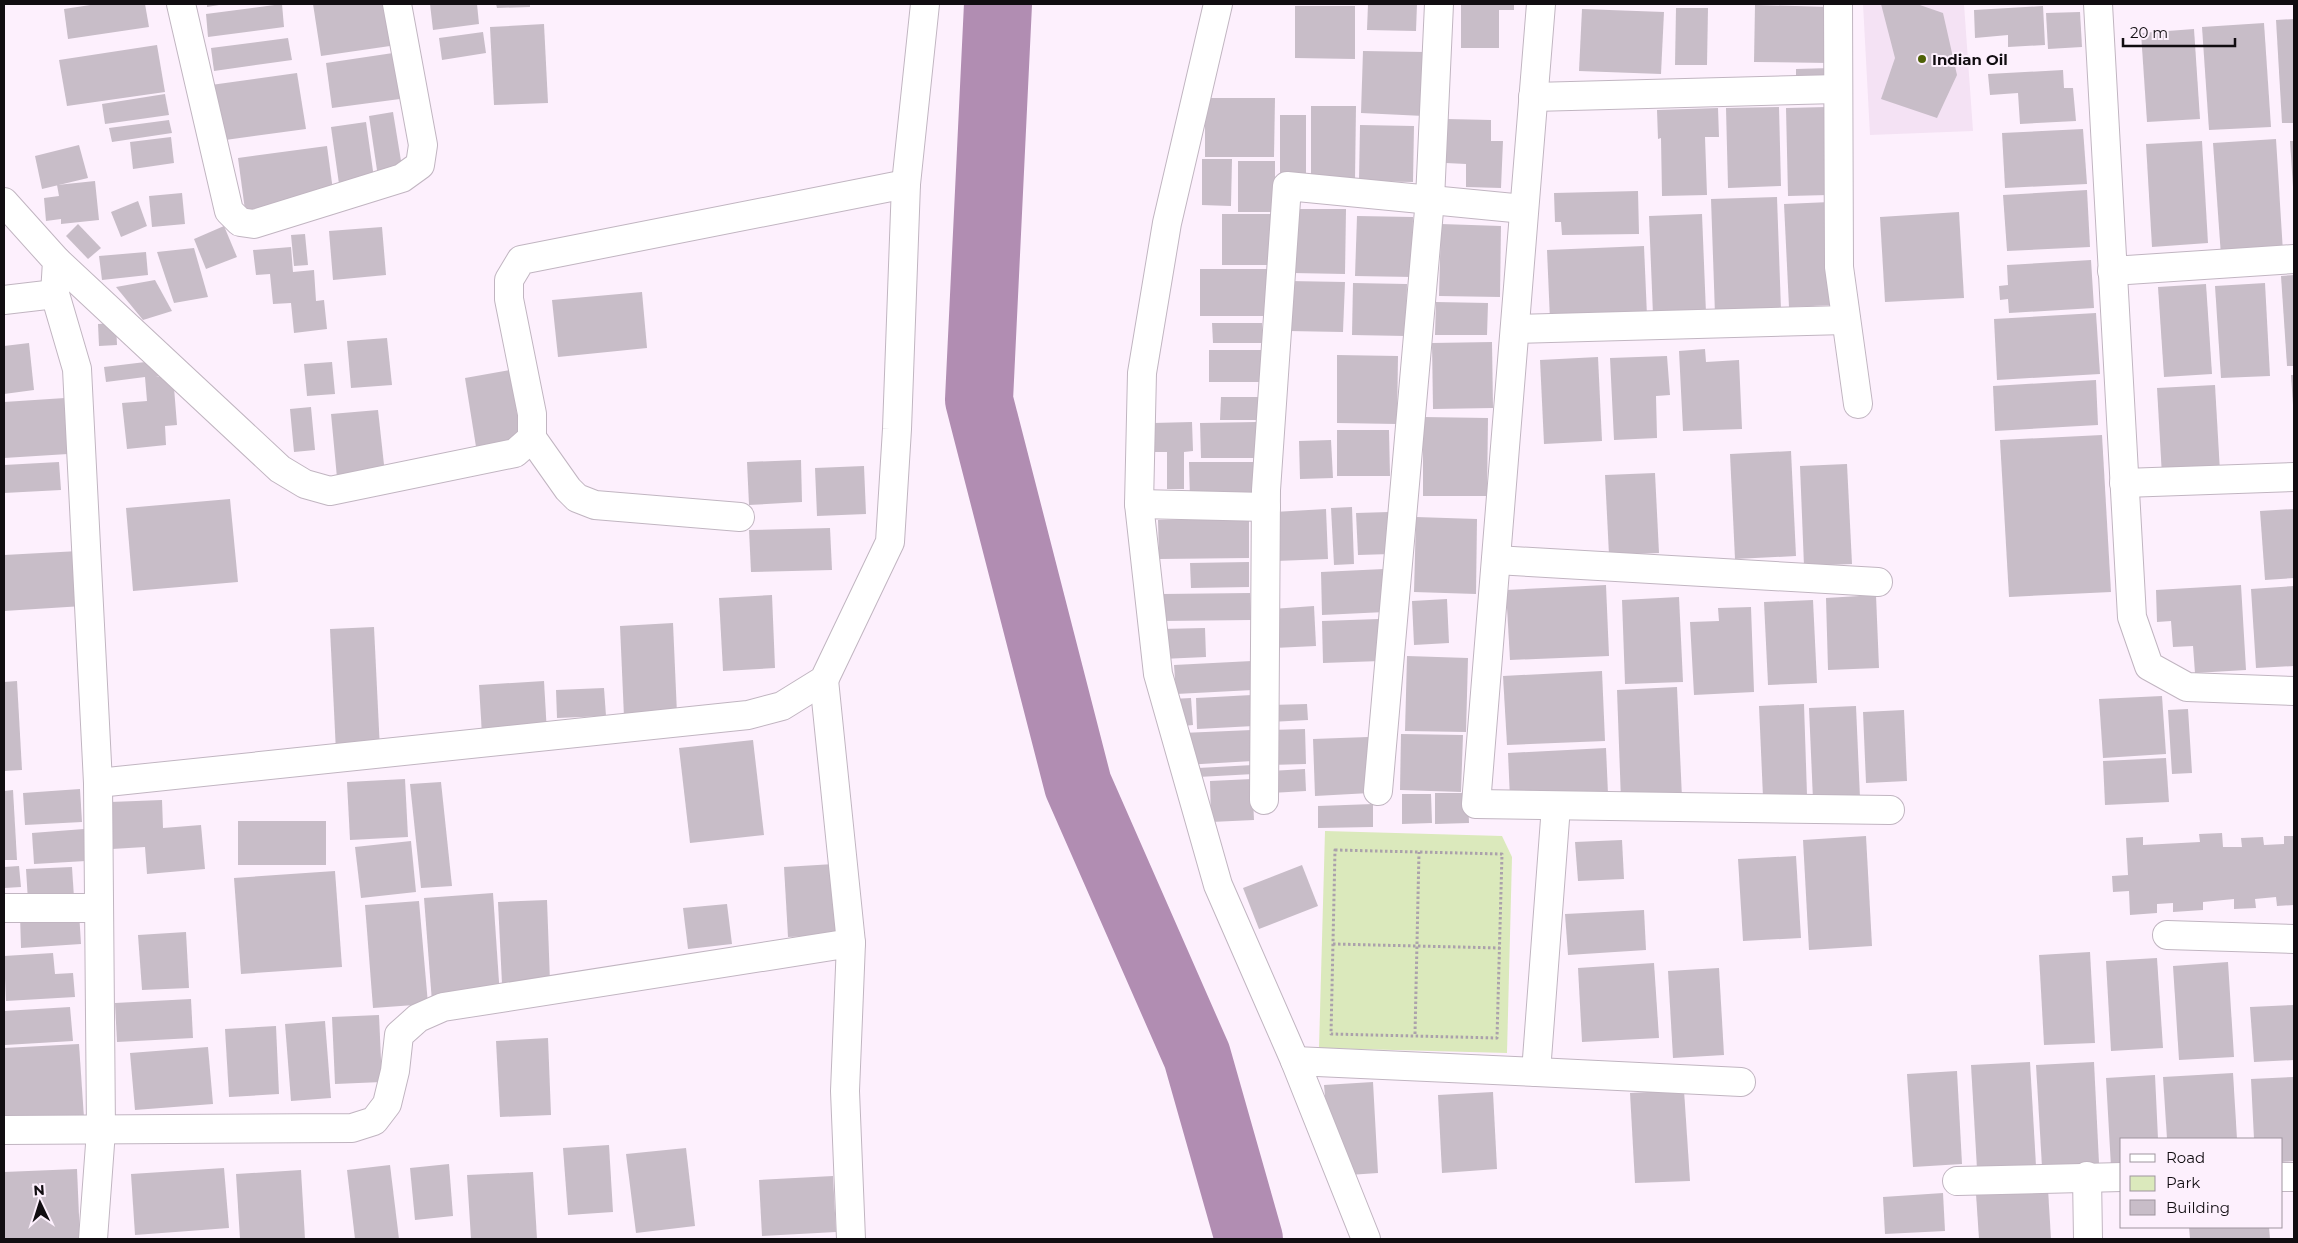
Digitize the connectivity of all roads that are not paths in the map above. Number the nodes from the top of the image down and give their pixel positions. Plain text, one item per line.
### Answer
1 (181, 4) edge
2 (397, 4) edge
3 (925, 4) edge
4 (1218, 4) edge
5 (1439, 4) edge
6 (1541, 4) edge
7 (1838, 4) edge
8 (2098, 4) edge
9 (1838, 89) junction
10 (1534, 97) junction
11 (906, 184) junction
12 (1430, 199) junction
13 (4, 202) edge
14 (1524, 209) junction
15 (2294, 260) edge
16 (57, 261) junction
17 (2112, 271) junction
18 (55, 294) junction
19 (4, 300) edge
20 (1846, 320) junction
21 (1515, 329) junction
22 (1858, 404) dead end
23 (532, 438) junction
24 (2294, 477) edge
25 (2124, 483) junction
26 (1139, 504) junction
27 (1266, 507) junction
28 (740, 517) dead end
29 (1496, 560) junction
30 (1878, 582) dead end
31 (824, 680) junction
32 (2294, 691) edge
33 (98, 783) junction
34 (1378, 791) dead end
35 (1264, 800) dead end
36 (1556, 806) junction
37 (1890, 810) dead end
38 (4, 908) edge
39 (99, 908) junction
40 (2168, 935) dead end
41 (2294, 940) edge
42 (851, 943) junction
43 (1295, 1061) junction
44 (1536, 1072) junction
45 (1741, 1082) dead end
46 (4, 1130) edge
47 (101, 1131) junction
48 (2087, 1176) junction
49 (2120, 1177) edge
50 (1957, 1181) dead end
51 (93, 1239) edge
52 (851, 1239) edge
53 (1366, 1239) edge
54 (2088, 1239) edge

1 - 2 street
3 - 11 street
4 - 26 street
5 - 12 street
6 - 10 street
7 - 9 street
8 - 17 street
9 - 10 street
9 - 20 street
10 - 14 street
11 - 23 street
11 - 31 street
12 - 14 street
12 - 27 street
12 - 34 street
13 - 16 street
14 - 21 street
15 - 17 street
16 - 18 street
16 - 23 street
17 - 25 street
18 - 19 street
18 - 33 street
20 - 21 street
20 - 22 street
21 - 29 street
23 - 28 street
24 - 25 street
25 - 32 street
26 - 27 street
26 - 43 street
27 - 35 street
29 - 30 street
29 - 36 street
31 - 33 street
31 - 42 street
33 - 39 street
36 - 37 street
36 - 44 street
38 - 39 street
39 - 47 street
40 - 41 street
42 - 47 street
42 - 52 street
43 - 44 street
43 - 53 street
44 - 45 street
46 - 47 street
47 - 51 street
48 - 49 street
48 - 50 street
48 - 54 street

